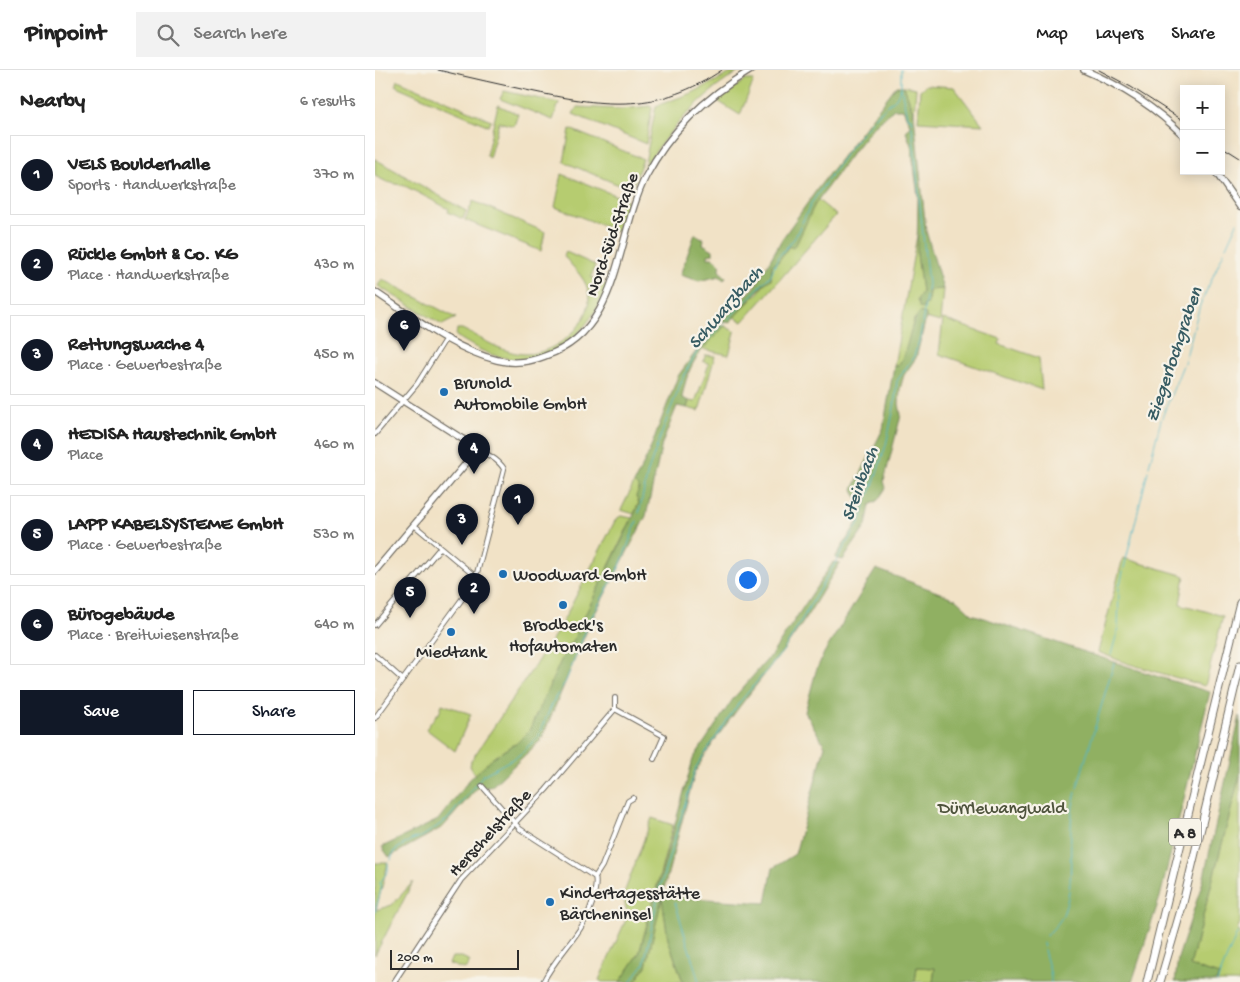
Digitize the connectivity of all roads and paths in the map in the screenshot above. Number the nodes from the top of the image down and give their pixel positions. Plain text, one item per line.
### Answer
1 (751, 70) edge
2 (1084, 70) edge
3 (1180, 132) edge
4 (1218, 175) edge
5 (1240, 207) edge
6 (376, 295) edge
7 (446, 338) junction
8 (375, 383) edge
9 (403, 402) junction
10 (375, 434) edge
11 (472, 450) junction
12 (413, 525) junction
13 (440, 548) junction
14 (375, 571) edge
15 (476, 577) junction
16 (1240, 602) edge
17 (375, 625) edge
18 (375, 656) edge
19 (1240, 666) edge
20 (403, 680) junction
21 (615, 698) dead end
22 (615, 709) junction
23 (375, 718) edge
24 (655, 759) dead end
25 (482, 786) dead end
26 (633, 798) dead end
27 (515, 824) junction
28 (595, 877) junction
29 (394, 982) edge
30 (543, 982) edge
31 (1147, 982) edge
32 (1160, 982) edge

1 - 7 main road, Nord-Süd-Straße
2 - 3 main road
4 - 5 main road
6 - 7 main road, Nord-Süd-Straße
7 - 9 street
8 - 9 main road
9 - 10 street
9 - 11 main road
11 - 12 main road
11 - 15 street
12 - 13 street
12 - 14 main road
13 - 15 street
13 - 17 street
15 - 20 street
16 - 31 highway, A 8
18 - 20 street
19 - 32 highway, A 8
20 - 23 street
21 - 22 street
22 - 24 street
22 - 27 street, Herschelstraße
25 - 27 street
26 - 28 street
27 - 28 street
27 - 29 street, Herschelstraße
28 - 30 street

